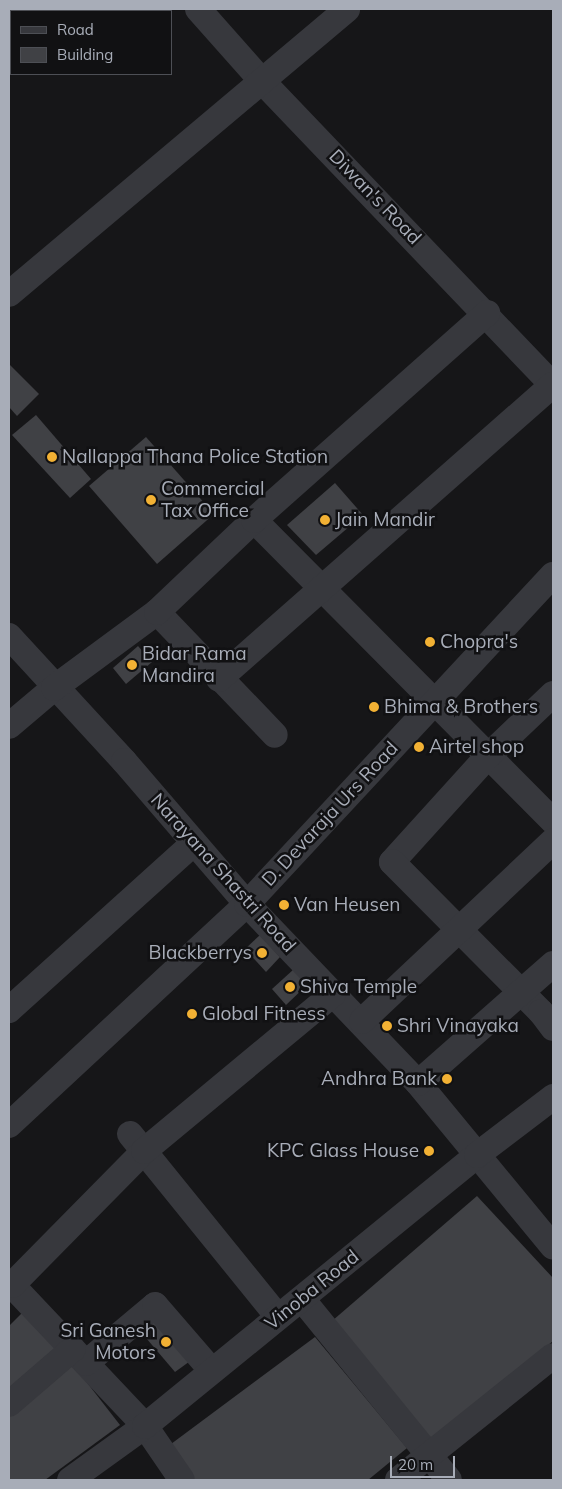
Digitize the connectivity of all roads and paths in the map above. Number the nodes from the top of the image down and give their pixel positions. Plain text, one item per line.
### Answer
1 (198, 9) edge
2 (347, 9) edge
3 (262, 81) junction
4 (9, 294) edge
5 (487, 313) junction
6 (553, 385) edge
7 (254, 520) junction
8 (553, 575) edge
9 (322, 591) junction
10 (158, 612) junction
11 (9, 636) edge
12 (219, 678) junction
13 (54, 688) junction
14 (553, 694) edge
15 (434, 703) junction
16 (9, 726) edge
17 (275, 735) dead end
18 (488, 756) junction
19 (553, 821) edge
20 (553, 840) edge
21 (194, 843) junction
22 (247, 904) junction
23 (460, 928) junction
24 (553, 964) edge
25 (521, 991) junction
26 (333, 994) junction
27 (9, 1010) edge
28 (362, 1022) junction
29 (553, 1028) edge
30 (418, 1083) junction
31 (553, 1098) edge
32 (9, 1125) edge
33 (137, 1142) junction
34 (477, 1156) junction
35 (553, 1247) edge
36 (14, 1294) edge
37 (302, 1299) junction
38 (278, 1317) junction
39 (79, 1356) junction
40 (549, 1367) edge
41 (212, 1371) junction
42 (9, 1404) edge
43 (145, 1426) junction
44 (431, 1456) junction
45 (70, 1480) edge
46 (182, 1480) edge
47 (398, 1480) edge
48 (449, 1480) edge

1 - 3 street, Diwan's Road
2 - 3 street
3 - 4 street
3 - 5 street, Diwan's Road
5 - 6 street, Diwan's Road
5 - 7 street
6 - 9 street
7 - 9 street
7 - 10 street
8 - 15 street, D. Devaraja Urs Road
9 - 12 street
9 - 15 street
10 - 12 street
10 - 13 street
11 - 13 street, Narayana Shastri Road
12 - 17 street
13 - 16 street
13 - 21 street, Narayana Shastri Road
14 - 18 street
15 - 18 street
15 - 22 street, D. Devaraja Urs Road
18 - 19 street
18 - 23 street
20 - 23 street
21 - 22 street, Narayana Shastri Road
21 - 27 street
22 - 26 street, Narayana Shastri Road
22 - 32 street, D. Devaraja Urs Road
23 - 25 street
23 - 28 street
24 - 25 street
25 - 29 street
25 - 30 street
26 - 28 street, Narayana Shastri Road
26 - 33 street
28 - 30 street, Narayana Shastri Road
30 - 34 street, Narayana Shastri Road
31 - 34 street, Vinoba Road
33 - 36 street
33 - 38 street
34 - 35 street, Narayana Shastri Road
34 - 37 street, Vinoba Road
36 - 39 street
37 - 38 street, Vinoba Road
37 - 44 street
38 - 41 street, Vinoba Road
39 - 41 street
39 - 42 street
39 - 43 street
40 - 44 street
41 - 43 street, Vinoba Road
43 - 45 street, Vinoba Road
43 - 46 street
44 - 47 street
44 - 48 street

